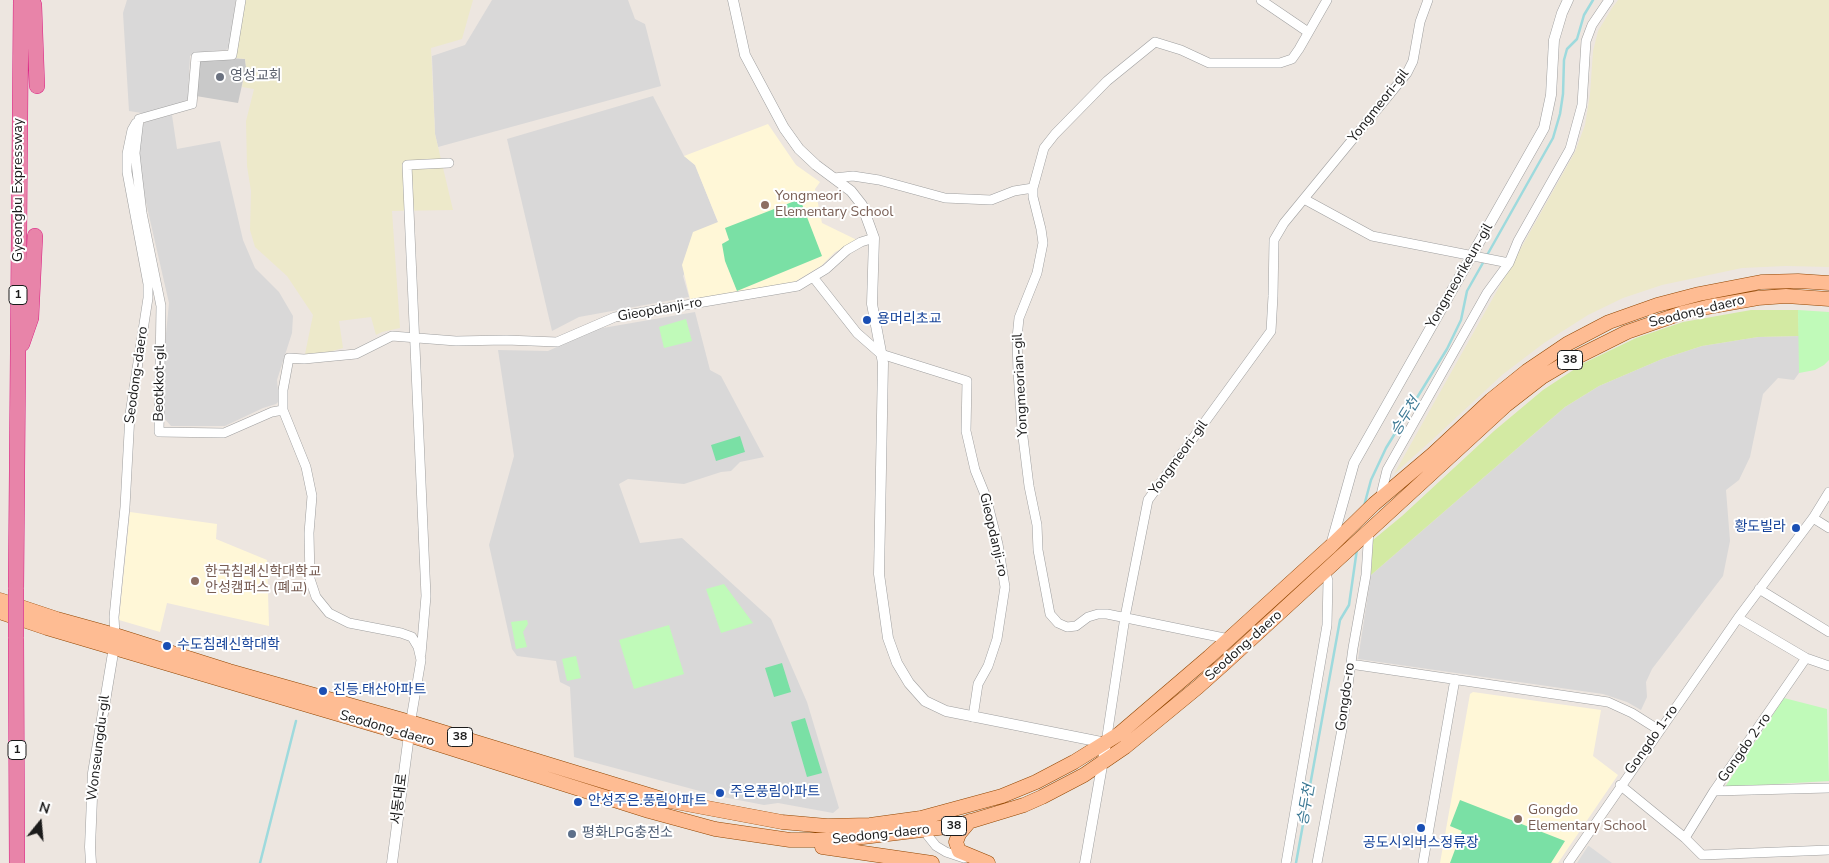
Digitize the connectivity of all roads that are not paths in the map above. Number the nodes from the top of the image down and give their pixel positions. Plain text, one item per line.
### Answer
1 (21, 0) edge
2 (32, 0) edge
3 (240, 0) edge
4 (733, 0) edge
5 (1261, 0) edge
6 (1327, 0) edge
7 (1428, 0) edge
8 (1568, 0) edge
9 (1610, 0) edge
10 (1308, 32) junction
11 (37, 86) dead end
12 (139, 119) junction
13 (449, 163) dead end
14 (834, 178) junction
15 (1033, 188) junction
16 (1304, 199) junction
17 (35, 236) dead end
18 (874, 238) junction
19 (1476, 256) junction
20 (1505, 262) junction
21 (813, 277) junction
22 (1829, 283) edge
23 (1829, 299) edge
24 (414, 337) junction
25 (18, 354) junction
26 (881, 354) junction
27 (283, 410) junction
28 (1829, 492) edge
29 (1377, 502) junction
30 (1813, 518) junction
31 (1829, 528) edge
32 (1366, 532) junction
33 (1335, 543) junction
34 (1329, 567) junction
35 (1760, 589) junction
36 (5, 604) edge
37 (1125, 618) junction
38 (1738, 618) junction
39 (1829, 632) edge
40 (1229, 639) junction
41 (115, 641) junction
42 (1806, 658) junction
43 (421, 660) junction
44 (1357, 665) dead end
45 (1829, 666) edge
46 (1455, 679) junction
47 (973, 716) junction
48 (410, 728) junction
49 (1659, 730) junction
50 (1106, 742) junction
51 (1104, 761) junction
52 (1620, 785) junction
53 (1829, 788) edge
54 (1714, 792) junction
55 (970, 821) junction
56 (923, 824) junction
57 (1685, 838) junction
58 (790, 840) junction
59 (1829, 850) edge
60 (1702, 855) junction
61 (17, 863) edge
62 (91, 863) edge
63 (392, 863) edge
64 (932, 863) edge
65 (978, 863) edge
66 (1085, 863) edge
67 (1286, 863) edge
68 (1317, 863) edge
69 (1424, 863) edge
70 (1568, 863) edge
71 (1711, 863) edge

1 - 25 highway, Gyeongbu Expressway / 1
2 - 11 highway
3 - 12 street
4 - 14 street
5 - 10 street
6 - 10 street, Yongmeorian-gil
7 - 16 street, Yongmeori-gil
8 - 19 street, Yongmeorikeun-gil
9 - 20 street
10 - 15 street, Yongmeorian-gil
12 - 27 street, Beotkkot-gil
12 - 41 street, Seodong-daero
13 - 24 street
14 - 15 street
14 - 18 street
15 - 37 street, Yongmeorian-gil
16 - 19 street
16 - 37 street, Yongmeori-gil
17 - 25 highway
18 - 21 street, Gieopdanji-ro
18 - 26 street
19 - 20 street
19 - 33 street, Yongmeorikeun-gil
20 - 29 street
21 - 24 street, Gieopdanji-ro
21 - 26 street
22 - 29 main road, Seodong-daero / 38
23 - 32 main road, Seodong-daero / 38
24 - 27 street, Gieopdanji-ro
24 - 43 street
25 - 36 highway, Gyeongbu Expressway / 1
26 - 47 street
26 - 47 street, Gieopdanji-ro
27 - 43 street
28 - 30 street, Gongdo 1-ro
29 - 33 main road, Seodong-daero / 38
30 - 31 street
30 - 35 street, Gongdo 1-ro
32 - 34 main road, Seodong-daero / 38
32 - 68 street, Gongdo-ro
33 - 40 main road, Seodong-daero / 38
34 - 51 main road, Seodong-daero / 38
34 - 67 street
35 - 38 street, Gongdo 1-ro
35 - 39 street
36 - 41 main road, Seodong-daero / 38
36 - 61 highway, 1, bridge
37 - 40 street, Yongmeorian-gil
37 - 50 street, Yongmeori-gil
38 - 42 street
38 - 49 street, Gongdo 1-ro
40 - 50 main road, Seodong-daero / 38
41 - 48 main road, Seodong-daero / 38
41 - 62 street, Wonseungdu-gil
42 - 45 street
42 - 54 street, Gongdo 2-ro
43 - 48 street
44 - 46 street
46 - 49 street
46 - 69 street
47 - 50 street
48 - 56 main road, Seodong-daero / 38
48 - 58 main road, Seodong-daero / 38
48 - 63 street, 서동대로
49 - 52 street, Gongdo 1-ro
50 - 51 street
50 - 56 main road, Seodong-daero / 38
51 - 55 main road, Seodong-daero / 38
51 - 66 street
52 - 57 street
52 - 70 street, Gongdo 1-ro
53 - 54 street
54 - 57 street, Gongdo 2-ro
55 - 56 main road, Seodong-daero / 38
55 - 65 main road
56 - 58 main road, Seodong-daero / 38
56 - 65 street
57 - 60 street
58 - 64 main road
59 - 60 street
60 - 71 street

